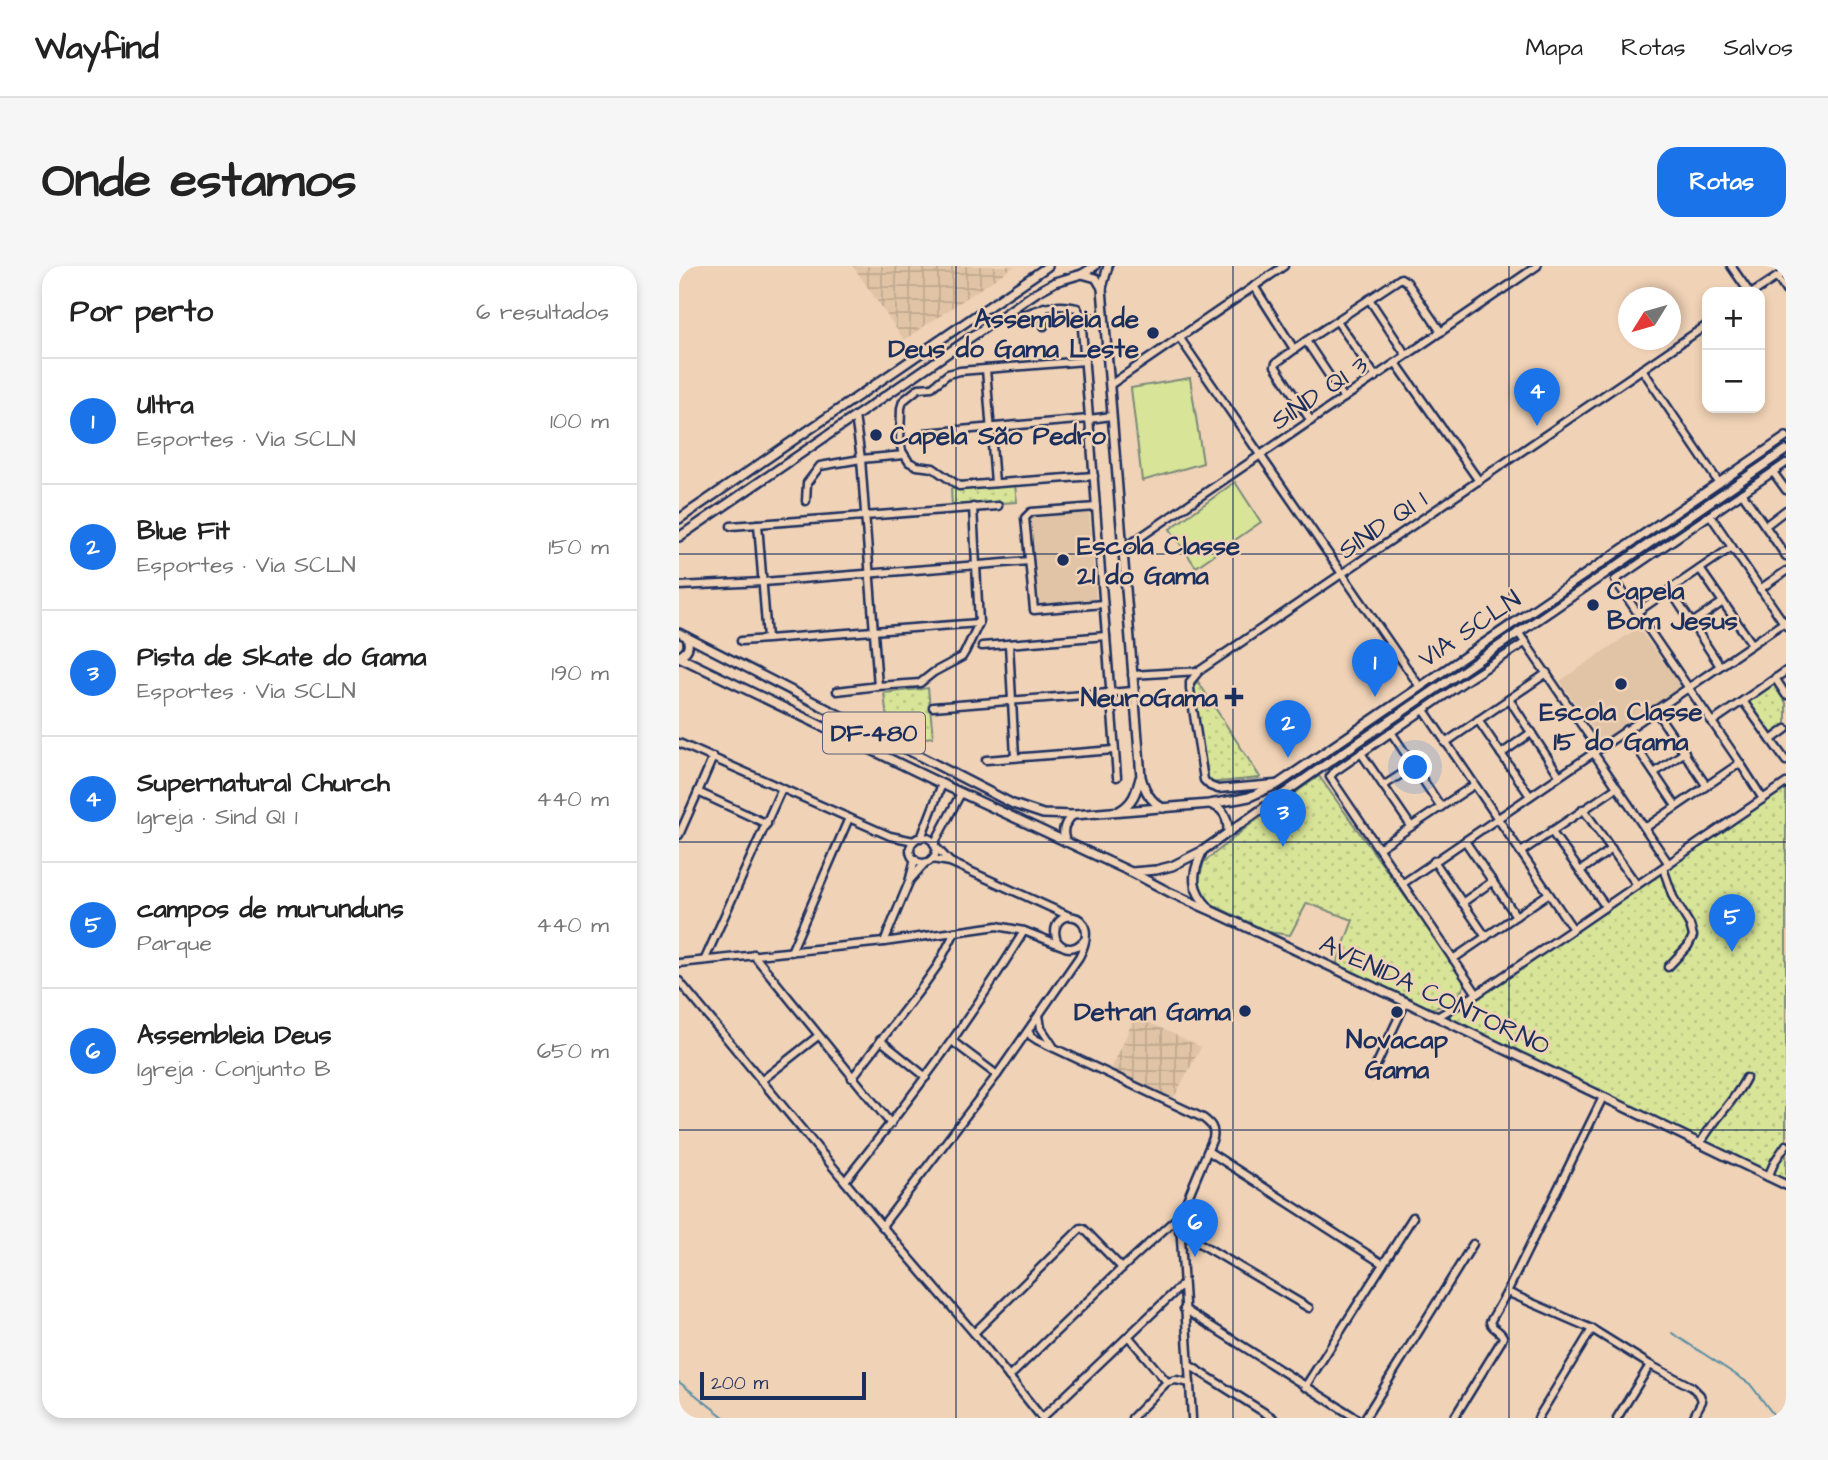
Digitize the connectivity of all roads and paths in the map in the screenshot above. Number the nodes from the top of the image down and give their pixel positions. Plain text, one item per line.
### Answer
1 (1095, 266) edge
2 (1108, 266) edge
3 (1283, 266) edge
4 (1731, 266) edge
5 (1047, 267) edge
6 (1533, 267) edge
7 (1786, 271) edge
8 (1082, 274) junction
9 (1777, 277) junction
10 (1055, 282) junction
11 (1254, 286) junction
12 (1748, 287) edge
13 (1760, 287) edge
14 (1102, 288) junction
15 (1786, 291) edge
16 (1369, 299) junction
17 (1044, 307) junction
18 (1021, 314) dead end
19 (979, 315) junction
20 (1081, 315) junction
21 (1105, 321) junction
22 (1337, 321) junction
23 (1044, 326) dead end
24 (986, 327) junction
25 (1702, 327) edge
26 (1441, 331) junction
27 (1179, 337) junction
28 (1306, 341) junction
29 (1294, 349) junction
30 (1406, 355) junction
31 (1085, 361) junction
32 (1396, 363) junction
33 (904, 366) junction
34 (986, 369) junction
35 (1642, 369) junction
36 (891, 375) junction
37 (912, 377) junction
38 (1376, 377) junction
39 (1110, 385) junction
40 (900, 386) junction
41 (1344, 398) junction
42 (855, 416) junction
43 (1112, 416) junction
44 (1089, 419) junction
45 (1311, 421) junction
46 (991, 428) junction
47 (925, 433) dead end
48 (803, 435) junction
49 (1786, 437) edge
50 (811, 447) junction
51 (1786, 450) edge
52 (904, 455) junction
53 (1260, 456) junction
54 (861, 459) junction
55 (1786, 463) edge
56 (1773, 471) junction
57 (1094, 476) junction
58 (739, 479) junction
59 (1479, 481) junction
60 (995, 483) junction
61 (1719, 483) junction
62 (747, 490) junction
63 (1786, 490) edge
64 (1742, 493) junction
65 (806, 501) dead end
66 (998, 506) dead end
67 (1096, 507) junction
68 (973, 508) junction
69 (1786, 510) edge
70 (1710, 515) junction
71 (865, 516) junction
72 (679, 519) edge
73 (758, 524) junction
74 (1765, 526) junction
75 (731, 527) dead end
76 (679, 537) edge
77 (1732, 547) junction
78 (1123, 549) junction
79 (1786, 556) edge
80 (1029, 561) junction
81 (977, 565) junction
82 (1700, 569) junction
83 (1786, 571) edge
84 (869, 572) junction
85 (1341, 575) junction
86 (1580, 578) junction
87 (763, 582) junction
88 (1570, 585) junction
89 (680, 587) edge
90 (1586, 587) junction
91 (1761, 589) junction
92 (1670, 590) junction
93 (1576, 594) junction
94 (1723, 602) junction
95 (1103, 604) junction
96 (1637, 612) junction
97 (979, 623) junction
98 (1692, 623) junction
99 (1785, 623) edge
100 (874, 631) junction
101 (1518, 632) junction
102 (679, 633) edge
103 (1106, 636) junction
104 (687, 637) junction
105 (767, 638) junction
106 (741, 641) dead end
107 (1526, 642) junction
108 (1009, 644) junction
109 (1752, 644) junction
110 (982, 646) dead end
111 (679, 657) edge
112 (1720, 666) junction
113 (1199, 671) junction
114 (1786, 671) edge
115 (1547, 673) junction
116 (1132, 675) junction
117 (1775, 678) junction
118 (878, 686) junction
119 (1420, 687) junction
120 (1688, 687) junction
121 (837, 691) dead end
122 (1133, 691) junction
123 (1110, 692) junction
124 (1786, 695) edge
125 (1509, 699) junction
126 (1012, 700) junction
127 (1743, 701) junction
128 (933, 707) dead end
129 (1424, 710) junction
130 (1655, 710) junction
131 (1478, 720) junction
132 (1711, 722) junction
133 (1786, 729) edge
134 (1625, 730) junction
135 (1532, 732) junction
136 (1391, 733) junction
137 (1771, 740) junction
138 (679, 743) edge
139 (1445, 743) junction
140 (897, 745) junction
141 (1114, 750) junction
142 (1596, 751) junction
143 (1685, 752) junction
144 (1361, 753) junction
145 (1501, 754) junction
146 (713, 757) junction
147 (1015, 757) junction
148 (890, 758) junction
149 (986, 760) dead end
150 (1786, 761) edge
151 (1309, 763) junction
152 (1740, 763) junction
153 (1414, 766) junction
154 (1297, 771) junction
155 (1316, 771) junction
156 (1654, 772) junction
157 (1559, 775) junction
158 (1117, 777) dead end
159 (1141, 778) junction
160 (1303, 780) junction
161 (1786, 783) edge
162 (942, 784) junction
163 (1278, 784) junction
164 (1473, 785) junction
165 (1706, 785) junction
166 (1383, 786) junction
167 (782, 788) junction
168 (1616, 788) junction
169 (698, 792) junction
170 (961, 793) junction
171 (1530, 796) junction
172 (1763, 799) junction
173 (1209, 804) junction
174 (1676, 806) junction
175 (1441, 807) junction
176 (1164, 808) junction
177 (1583, 809) junction
178 (1118, 811) junction
179 (1074, 815) junction
180 (849, 818) junction
181 (1497, 818) junction
182 (767, 824) junction
183 (1411, 826) junction
184 (1645, 828) junction
185 (1228, 831) junction
186 (1551, 831) junction
187 (679, 835) edge
188 (890, 836) junction
189 (918, 840) junction
190 (1465, 841) junction
191 (1066, 842) junction
192 (935, 845) junction
193 (1379, 848) junction
194 (1612, 849) junction
195 (1202, 851) junction
196 (911, 852) junction
197 (1521, 852) junction
198 (915, 859) junction
199 (929, 861) junction
200 (1434, 861) junction
201 (950, 862) junction
202 (1666, 866) junction
203 (1580, 871) junction
204 (1131, 872) junction
205 (1493, 881) junction
206 (909, 882) junction
207 (1402, 884) junction
208 (1637, 886) junction
209 (1548, 894) junction
210 (1462, 903) junction
211 (1606, 907) junction
212 (1053, 909) junction
213 (1212, 911) junction
214 (1070, 916) junction
215 (1516, 916) junction
216 (1055, 927) junction
217 (1573, 929) junction
218 (955, 931) junction
219 (1024, 931) junction
220 (1034, 934) junction
221 (1486, 937) junction
222 (1086, 939) junction
223 (884, 942) junction
224 (1063, 946) junction
225 (791, 952) junction
226 (753, 954) junction
227 (1453, 959) junction
228 (705, 960) junction
229 (679, 963) edge
230 (1668, 967) dead end
231 (1070, 970) junction
232 (679, 982) edge
233 (1477, 994) junction
234 (1406, 1002) junction
235 (1039, 1014) junction
236 (1437, 1017) junction
237 (1028, 1031) junction
238 (818, 1036) junction
239 (880, 1040) junction
240 (952, 1041) junction
241 (1057, 1050) junction
242 (997, 1075) junction
243 (1371, 1076) dead end
244 (926, 1077) junction
245 (852, 1078) junction
246 (1746, 1078) dead end
247 (761, 1081) junction
248 (1603, 1097) junction
249 (891, 1124) junction
250 (1700, 1144) junction
251 (1786, 1145) edge
252 (1208, 1151) junction
253 (1768, 1177) junction
254 (845, 1181) junction
255 (1786, 1185) edge
256 (1182, 1214) junction
257 (1413, 1217) dead end
258 (882, 1226) junction
259 (1179, 1231) junction
260 (1473, 1244) dead end
261 (1383, 1264) junction
262 (1122, 1268) junction
263 (1183, 1284) junction
264 (1507, 1292) junction
265 (1309, 1308) dead end
266 (1184, 1309) junction
267 (1592, 1329) junction
268 (974, 1333) junction
269 (1128, 1336) junction
270 (1189, 1364) junction
271 (1650, 1365) junction
272 (1009, 1377) junction
273 (1167, 1382) junction
274 (1190, 1383) junction
275 (1305, 1387) junction
276 (1042, 1418) edge
277 (1132, 1418) edge
278 (1192, 1418) edge
279 (1273, 1418) edge
280 (1356, 1418) edge
281 (1365, 1418) edge
282 (1454, 1418) edge
283 (1538, 1418) edge
284 (1617, 1418) edge
285 (1693, 1418) edge

1 - 8 main road
2 - 14 main road
3 - 11 street
4 - 12 street
5 - 10 main road
5 - 19 main road
6 - 26 street, SIND QI 3
7 - 9 street
8 - 10 main road
8 - 14 main road
9 - 13 street
9 - 15 street
10 - 24 main road
11 - 27 street
11 - 29 street
14 - 21 main road
16 - 22 street
16 - 26 street
16 - 30 street
17 - 18 street
17 - 20 street
17 - 23 street
19 - 24 main road
19 - 33 main road
20 - 21 street
20 - 31 street
21 - 39 main road
22 - 28 street
22 - 38 street
24 - 37 main road
25 - 35 street, SIND QI 1
26 - 30 street, SIND QI 3
27 - 39 street
27 - 53 street
28 - 29 street
28 - 41 street
29 - 45 street
30 - 32 street, SIND QI 3
31 - 34 street
31 - 44 street
32 - 38 street, SIND QI 3
32 - 59 street
33 - 36 main road
33 - 37 main road
34 - 46 street
34 - 52 street
35 - 59 street, SIND QI 1
35 - 61 street
36 - 40 main road
36 - 48 main road
37 - 40 main road
38 - 41 street, SIND QI 3
39 - 43 main road
40 - 42 main road
41 - 45 street, SIND QI 3
42 - 50 main road
42 - 54 street
43 - 44 street
43 - 78 main road
44 - 46 street
44 - 57 street
45 - 53 street, SIND QI 3
46 - 47 street
46 - 60 street
48 - 50 main road
48 - 58 main road
49 - 61 main road, VIA SCLN
50 - 62 main road
51 - 90 main road, VIA SCLN
52 - 54 street
52 - 60 street
53 - 78 street, SIND QI 3
53 - 85 street
54 - 65 street
54 - 71 street
55 - 56 street
56 - 63 street
56 - 64 street
57 - 60 street
57 - 67 street
58 - 62 main road
58 - 72 main road
59 - 85 street, SIND QI 1
61 - 86 main road, VIA SCLN
62 - 76 main road
64 - 70 street
64 - 74 street
66 - 68 street
67 - 80 street
67 - 95 street
68 - 71 street
68 - 81 street
69 - 74 street
70 - 77 street
70 - 96 street
71 - 73 street
71 - 84 street
73 - 75 street
73 - 87 street
74 - 79 street
77 - 82 street
77 - 91 street
78 - 116 main road
80 - 81 street
80 - 95 street
81 - 84 street
81 - 97 street
82 - 92 street
82 - 94 street
83 - 91 street
84 - 87 street
84 - 100 street
85 - 113 street, SIND QI 1
85 - 119 street
86 - 88 main road, VIA SCLN
86 - 90 main road
87 - 89 street
87 - 105 street
88 - 93 main road
88 - 119 main road, VIA SCLN
90 - 93 main road, VIA SCLN
91 - 99 street
92 - 96 street
92 - 98 street
93 - 101 main road, VIA SCLN
94 - 98 street
94 - 109 street
95 - 103 street
96 - 120 street
97 - 100 street
97 - 118 street
98 - 112 street
99 - 109 street
100 - 105 street
100 - 118 street
101 - 107 street
101 - 155 main road, VIA SCLN
102 - 104 main road, DF-480
103 - 108 street
103 - 123 street
104 - 111 main road
104 - 140 main road, DF-480
105 - 106 street
107 - 115 street
107 - 129 street
108 - 110 street
108 - 126 street
109 - 112 street
111 - 148 main road, DF-480
112 - 120 street
113 - 116 street
113 - 163 street
114 - 117 street
115 - 125 street
115 - 142 street
116 - 122 main road
117 - 124 street
117 - 127 street
118 - 121 street
119 - 151 main road, VIA SCLN
120 - 130 street
120 - 132 street
122 - 123 street
122 - 159 main road
123 - 126 street
123 - 141 street
125 - 131 street
125 - 135 street
126 - 128 street
126 - 147 street
127 - 132 street
127 - 137 street
129 - 136 street
129 - 139 street
130 - 134 street
130 - 143 street
131 - 139 street
131 - 145 street
132 - 152 street
133 - 137 street
134 - 142 street
134 - 156 street
135 - 145 street
135 - 157 street
136 - 144 street
136 - 153 street
137 - 150 street
138 - 146 street
139 - 164 street
140 - 148 main road
140 - 179 main road, DF-480
141 - 147 street
141 - 158 street
142 - 157 street
142 - 168 street
143 - 156 street
143 - 165 street
144 - 166 street
144 - 193 street
145 - 171 street
146 - 167 street
146 - 169 street
147 - 149 street
148 - 162 main road, DF-480
151 - 154 main road, VIA SCLN
151 - 155 main road
152 - 165 street
152 - 172 street
153 - 166 street
153 - 175 street
154 - 160 main road
154 - 163 main road, VIA SCLN
155 - 160 main road, VIA SCLN
156 - 174 street
157 - 171 street
159 - 176 main road
159 - 178 main road
160 - 185 main road, VIA SCLN
161 - 172 street
162 - 170 main road, DF-480
162 - 189 street
163 - 173 main road, VIA SCLN
164 - 175 street
164 - 181 street
165 - 174 street
166 - 183 street
167 - 180 street
167 - 182 street
168 - 177 street
168 - 184 street
169 - 182 street
169 - 187 street
170 - 191 main road, DF-480
170 - 192 street
171 - 181 street
172 - 202 street
173 - 176 main road, VIA SCLN
173 - 185 main road
174 - 184 street
175 - 183 street
176 - 178 main road, VIA SCLN
177 - 186 street
177 - 194 street
178 - 179 main road, VIA SCLN
179 - 191 main road
180 - 188 street
180 - 225 street
181 - 190 street
181 - 197 street
182 - 228 street
183 - 193 street
184 - 202 street
185 - 195 main road, VIA SCLN
186 - 197 street
186 - 203 street
188 - 189 street
188 - 196 street
189 - 192 street
189 - 196 street
190 - 200 street
190 - 205 street
191 - 204 main road, AVENIDA CONTORNO
192 - 199 street
192 - 201 street
193 - 207 street
194 - 203 street
194 - 208 street
195 - 204 main road, VIA SCLN
195 - 213 main road
196 - 198 street
197 - 209 street
198 - 199 street
198 - 206 street
199 - 201 street
199 - 206 street
200 - 207 street
200 - 210 street
201 - 212 street
202 - 208 street
202 - 230 street
203 - 211 street
204 - 213 main road, AVENIDA CONTORNO
205 - 210 street
205 - 215 street
206 - 223 street
207 - 227 street
208 - 211 street
209 - 215 street
209 - 217 street
210 - 221 street
211 - 217 street
212 - 214 street
212 - 216 street
213 - 234 main road, AVENIDA CONTORNO
214 - 216 street
214 - 222 street
215 - 221 street
216 - 220 street
216 - 224 street
217 - 233 street
218 - 219 street
218 - 223 street
218 - 239 street
219 - 220 street
219 - 240 street
220 - 224 street
221 - 227 street
222 - 224 street
222 - 231 street
223 - 225 street
224 - 231 street
225 - 226 street
226 - 228 street
226 - 238 street
227 - 233 street
228 - 229 street
231 - 235 street
232 - 247 street
233 - 236 street
234 - 236 main road, AVENIDA CONTORNO
234 - 243 street
235 - 237 street
235 - 241 street
236 - 248 main road, AVENIDA CONTORNO
237 - 241 street
237 - 242 street
238 - 245 street
238 - 247 street
239 - 244 street
239 - 245 street
240 - 242 street
240 - 244 street
241 - 252 street
242 - 258 street
244 - 249 street
245 - 249 street
246 - 250 street
247 - 254 street
248 - 250 main road, AVENIDA CONTORNO
248 - 264 street
249 - 254 street
250 - 253 main road, AVENIDA CONTORNO
251 - 253 street
252 - 256 street
252 - 261 street
253 - 255 main road, AVENIDA CONTORNO
254 - 258 street
256 - 259 street
256 - 262 street
257 - 261 street
258 - 268 street
259 - 263 street
259 - 265 street
260 - 281 street
261 - 275 street
262 - 268 street
262 - 272 street
263 - 266 street
263 - 269 street
264 - 267 street
264 - 282 street
266 - 270 street
266 - 275 street
267 - 271 street
267 - 283 street
268 - 272 street
269 - 273 street
269 - 276 street
270 - 274 street
270 - 279 street
271 - 284 street
271 - 285 street
272 - 276 street
273 - 274 street
273 - 277 street
274 - 278 street
275 - 280 street

